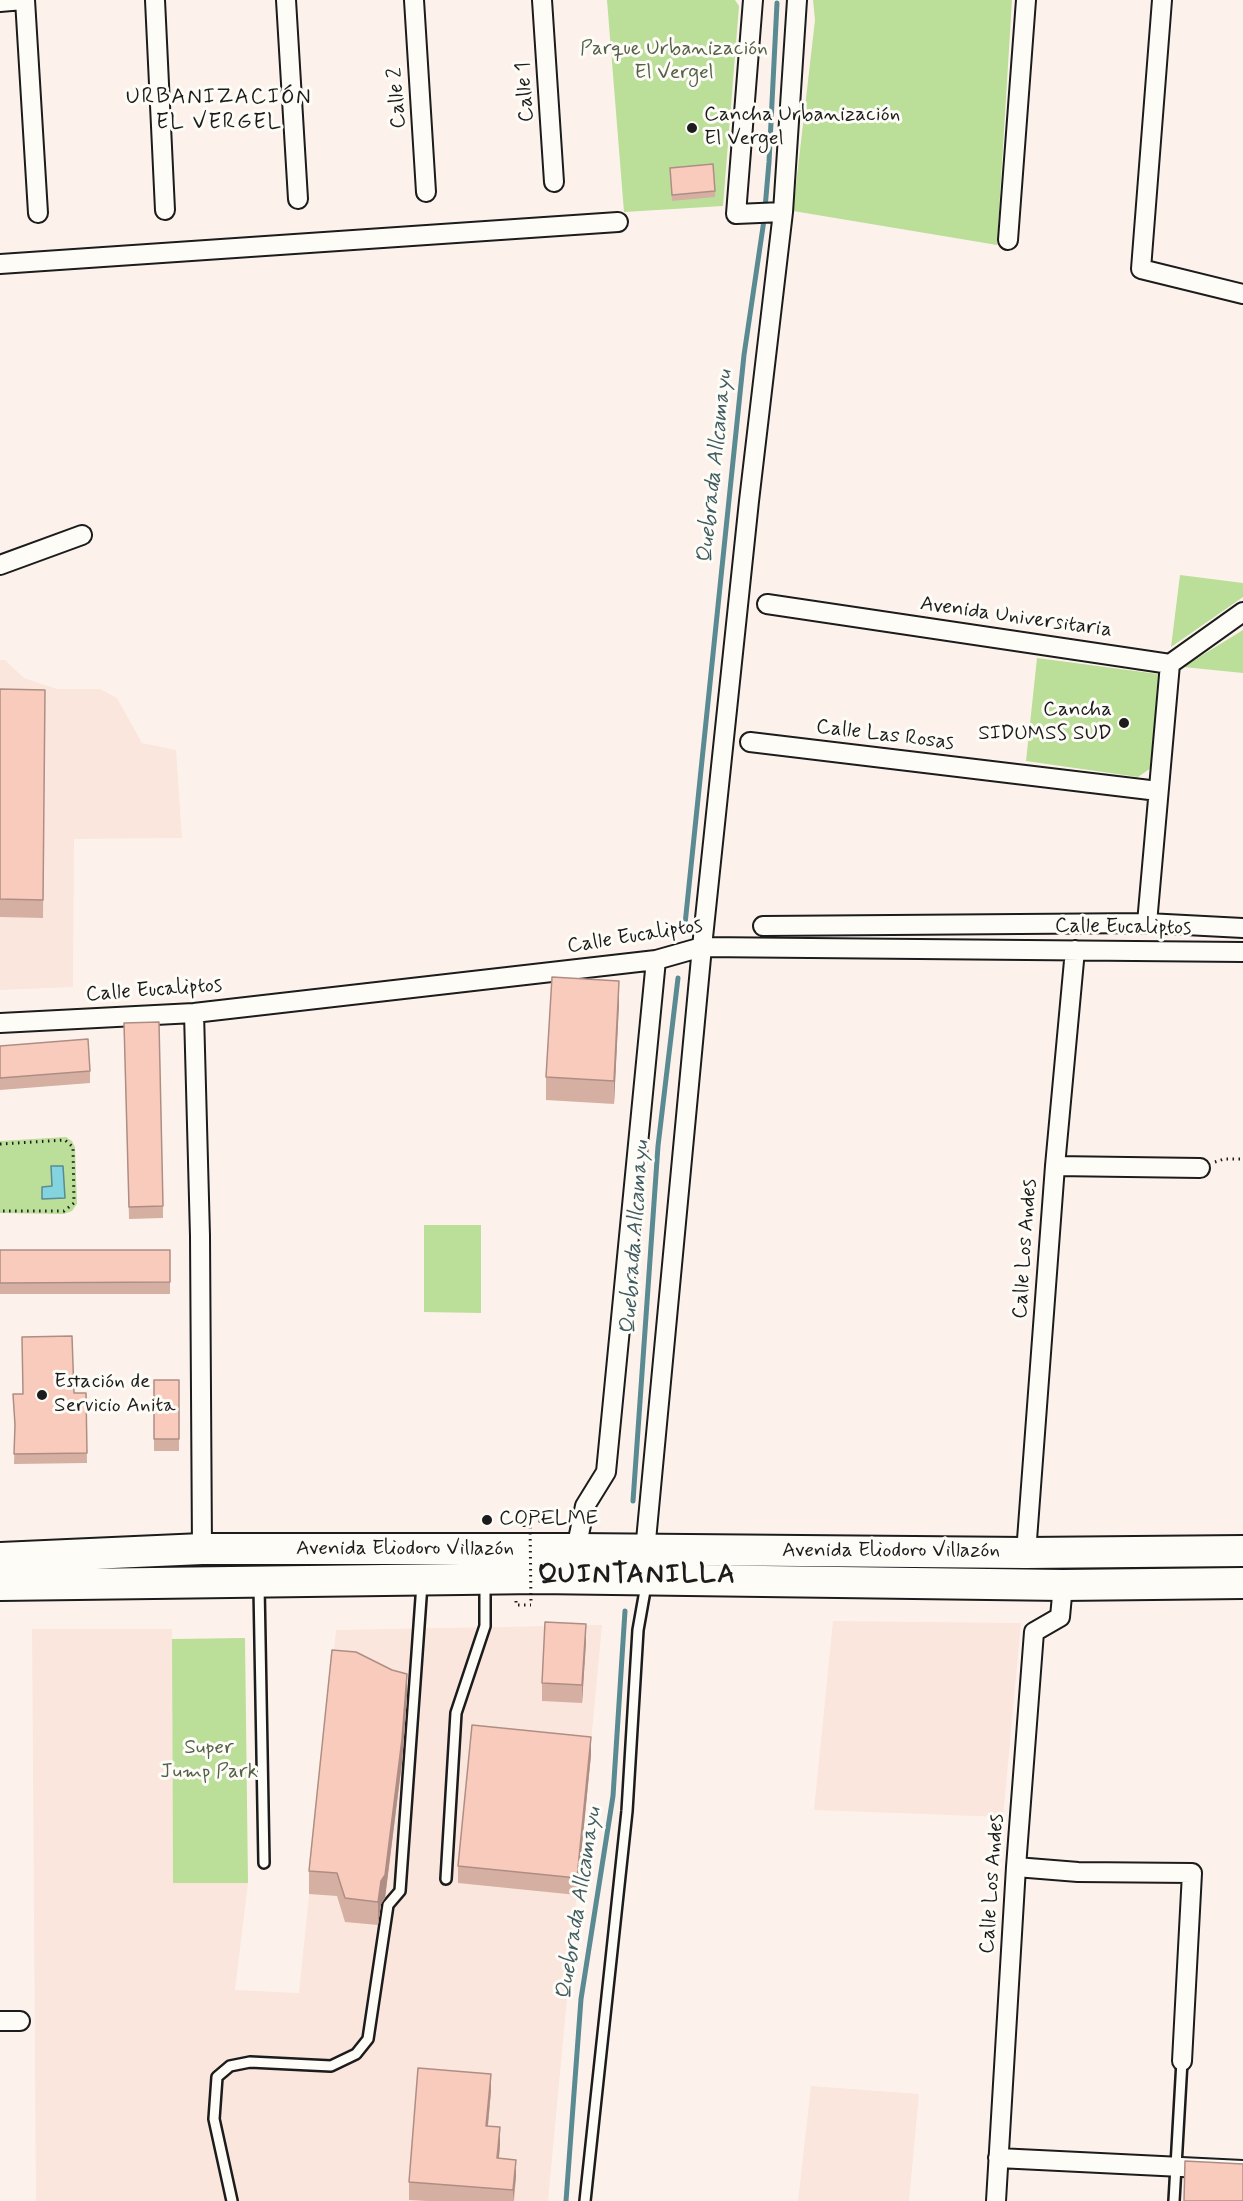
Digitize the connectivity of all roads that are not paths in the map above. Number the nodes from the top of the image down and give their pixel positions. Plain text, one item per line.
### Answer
1 (24, 0) edge
2 (155, 0) edge
3 (285, 0) edge
4 (414, 0) edge
5 (542, 0) edge
6 (753, 0) edge
7 (797, 0) edge
8 (1026, 0) edge
9 (1162, 0) edge
10 (0, 2) edge
11 (554, 182) dead end
12 (426, 192) dead end
13 (298, 199) dead end
14 (165, 210) dead end
15 (778, 212) junction
16 (38, 213) dead end
17 (618, 222) dead end
18 (1008, 240) dead end
19 (0, 264) edge
20 (1243, 294) edge
21 (82, 536) dead end
22 (0, 565) edge
23 (768, 604) dead end
24 (1243, 612) edge
25 (1170, 664) junction
26 (750, 742) dead end
27 (1158, 791) junction
28 (1147, 923) junction
29 (763, 926) dead end
30 (1243, 928) edge
31 (702, 946) junction
32 (1075, 950) junction
33 (1243, 952) edge
34 (656, 960) junction
35 (194, 1013) junction
36 (0, 1023) edge
37 (1055, 1166) junction
38 (1200, 1168) road end
39 (202, 1549) junction
40 (576, 1549) junction
41 (1243, 1551) edge
42 (1026, 1553) junction
43 (0, 1558) edge
44 (646, 1565) junction
45 (423, 1579) junction
46 (484, 1580) junction
47 (259, 1581) junction
48 (1243, 1583) edge
49 (0, 1585) edge
50 (1063, 1585) junction
51 (264, 1863) dead end
52 (1016, 1867) junction
53 (446, 1879) dead end
54 (0, 2021) edge
55 (20, 2021) dead end
56 (1182, 2061) joint
57 (998, 2158) junction
58 (1176, 2166) junction
59 (1243, 2170) edge
60 (232, 2201) edge
61 (585, 2201) edge
62 (996, 2201) edge
63 (1174, 2201) edge

1 - 10 street
1 - 16 street
2 - 14 street
3 - 13 street
4 - 12 street, Calle 2
5 - 11 street, Calle 1
6 - 15 street
7 - 15 street
8 - 18 street
9 - 20 street
15 - 31 street
17 - 19 street
21 - 22 street
23 - 25 street, Avenida Universitaria
24 - 25 street
25 - 27 street
26 - 27 street, Calle Las Rosas
27 - 28 street
28 - 29 street, Calle Eucaliptos
28 - 30 street, Calle Eucaliptos
31 - 32 street, Calle Eucaliptos
31 - 34 street, Calle Eucaliptos
31 - 44 street
32 - 33 street, Calle Eucaliptos
32 - 37 street, Calle Los Andes
34 - 35 street, Calle Eucaliptos
34 - 40 street
35 - 36 street, Calle Eucaliptos
35 - 39 street
37 - 38 street
37 - 42 street, Calle Los Andes
39 - 40 highway, Avenida Eliodoro Villazón
39 - 43 highway, Avenida Eliodoro Villazón
40 - 44 highway, Avenida Eliodoro Villazón
41 - 42 highway, Avenida Eliodoro Villazón
42 - 44 highway, Avenida Eliodoro Villazón
44 - 46 highway, Avenida Eliodoro Villazón
44 - 50 highway, Avenida Eliodoro Villazón
44 - 61 lane
45 - 46 highway, Avenida Eliodoro Villazón
45 - 47 highway, Avenida Eliodoro Villazón
45 - 60 lane
46 - 53 lane
47 - 49 highway, Avenida Eliodoro Villazón
47 - 51 lane
48 - 50 highway, Avenida Eliodoro Villazón
50 - 52 street, Calle Los Andes
52 - 56 street
52 - 57 street, Calle Los Andes
54 - 55 street
56 - 58 lane
57 - 58 street
57 - 62 street, Calle Los Andes
58 - 59 street
58 - 63 lane

